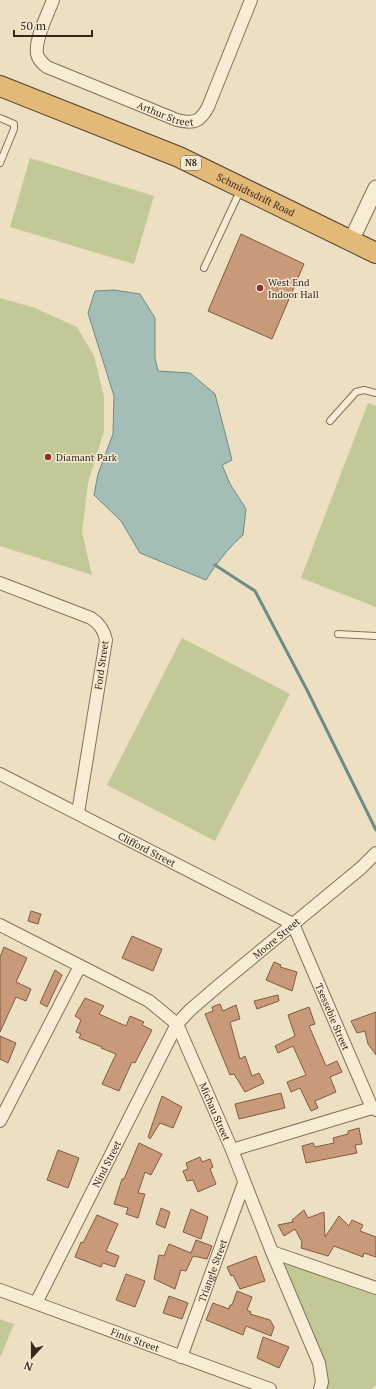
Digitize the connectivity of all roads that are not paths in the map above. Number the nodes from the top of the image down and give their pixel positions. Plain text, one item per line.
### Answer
1 (53, 0) edge
2 (251, 0) edge
3 (0, 86) edge
4 (0, 118) edge
5 (0, 163) edge
6 (242, 187) junction
7 (376, 188) edge
8 (351, 241) junction
9 (376, 254) edge
10 (204, 268) dead end
11 (376, 393) edge
12 (330, 421) dead end
13 (0, 583) edge
14 (338, 634) dead end
15 (376, 636) edge
16 (0, 774) edge
17 (78, 813) junction
18 (376, 853) edge
19 (294, 924) junction
20 (0, 925) edge
21 (80, 966) junction
22 (177, 1024) junction
23 (374, 1109) edge
24 (0, 1121) edge
25 (232, 1150) junction
26 (244, 1183) junction
27 (272, 1252) junction
28 (376, 1288) edge
29 (0, 1290) edge
30 (36, 1303) junction
31 (181, 1357) junction
32 (270, 1389) edge
33 (320, 1389) edge

1 - 2 street, Arthur Street
3 - 6 highway, Schmidtsdrift Road / N8
4 - 5 lane
6 - 8 highway, Schmidtsdrift Road / N8
6 - 10 lane
7 - 8 street
8 - 9 highway, Schmidtsdrift Road / N8
11 - 12 lane
13 - 17 street, Ford Street
14 - 15 lane
16 - 17 street, Clifford Street
17 - 19 street, Clifford Street
18 - 19 street, Moore Street
19 - 22 street, Moore Street
19 - 23 street, Tsessebie Street
20 - 21 street, Michau Street
21 - 22 street, Michau Street
21 - 24 street
22 - 25 street, Michau Street
22 - 30 street, Nind Street
23 - 25 street
25 - 26 street, Michau Street
26 - 27 street, Michau Street
26 - 31 street, Triangle Street
27 - 28 street
27 - 33 street, Michau Street
29 - 30 street, Finis Street
30 - 31 street, Finis Street
31 - 32 street, Finis Street

